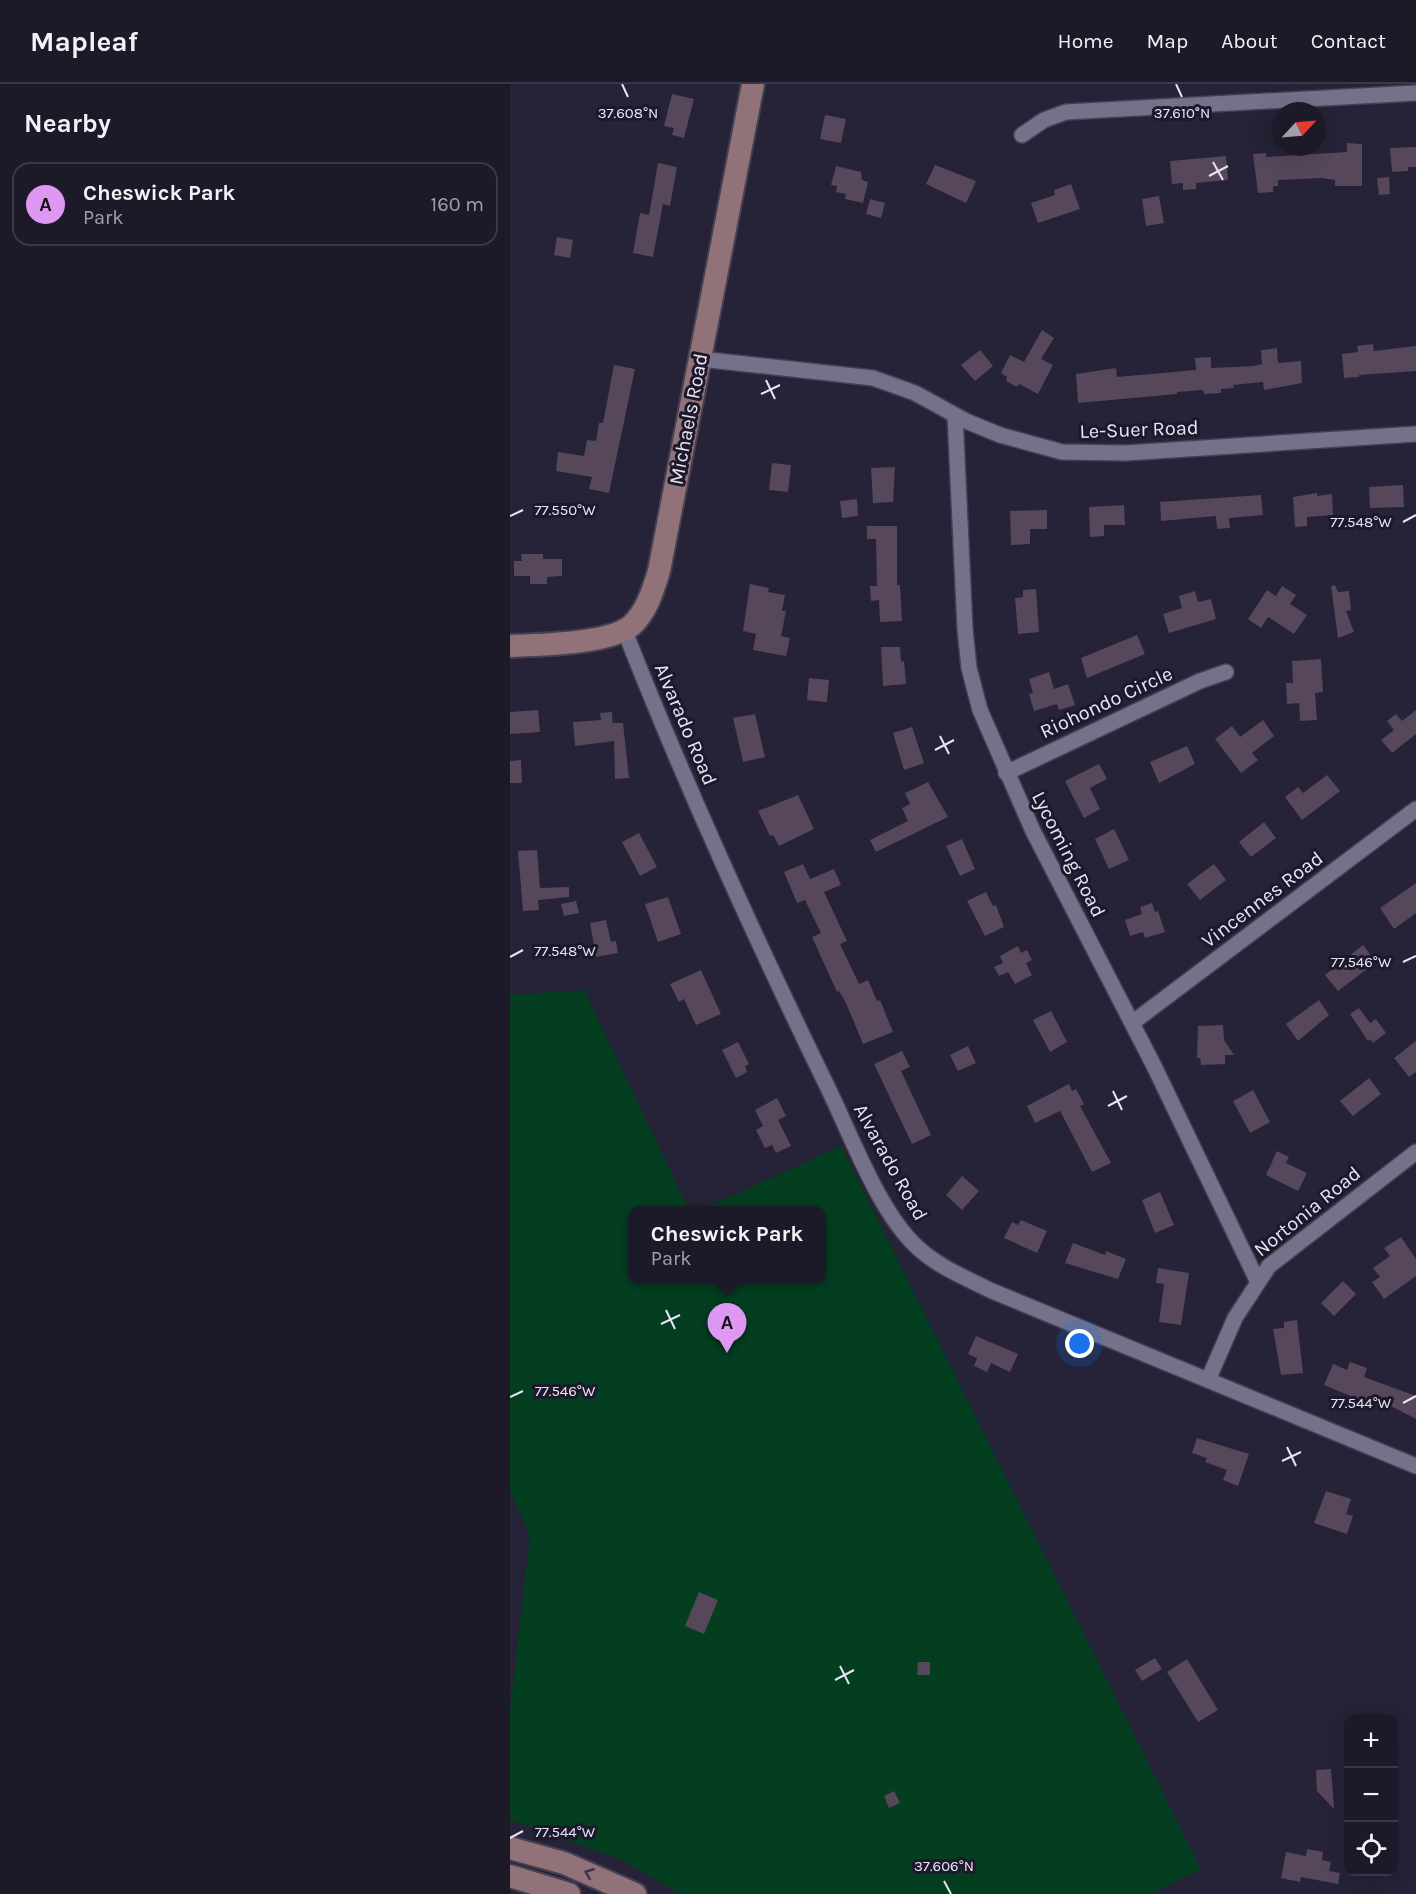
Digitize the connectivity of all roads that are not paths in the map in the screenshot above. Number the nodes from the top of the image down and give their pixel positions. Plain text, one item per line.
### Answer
1 (753, 84) edge
2 (1416, 93) edge
3 (1022, 135) dead end
4 (700, 359) junction
5 (955, 415) junction
6 (1416, 434) edge
7 (624, 629) junction
8 (510, 646) edge
9 (1226, 672) dead end
10 (1006, 773) junction
11 (1416, 809) edge
12 (1132, 1023) junction
13 (1416, 1152) edge
14 (1257, 1280) junction
15 (1208, 1380) junction
16 (1416, 1466) edge
17 (510, 1848) edge
18 (510, 1876) edge
19 (569, 1894) edge
20 (635, 1894) edge

1 - 4 street, Michaels Road
2 - 3 street
4 - 5 street, Le-Suer Road
4 - 7 street, Michaels Road
5 - 6 street, Le-Suer Road
5 - 10 street, Lycoming Road
7 - 8 street
7 - 15 street, Alvarado Road
9 - 10 street, Riohondo Circle
10 - 12 street, Lycoming Road
11 - 12 street, Vincennes Road
12 - 14 street, Lycoming Road
13 - 14 street, Nortonia Road
14 - 15 street, Nortonia Road
15 - 16 street, Alvarado Road
20 -> 17 street
18 - 19 street

